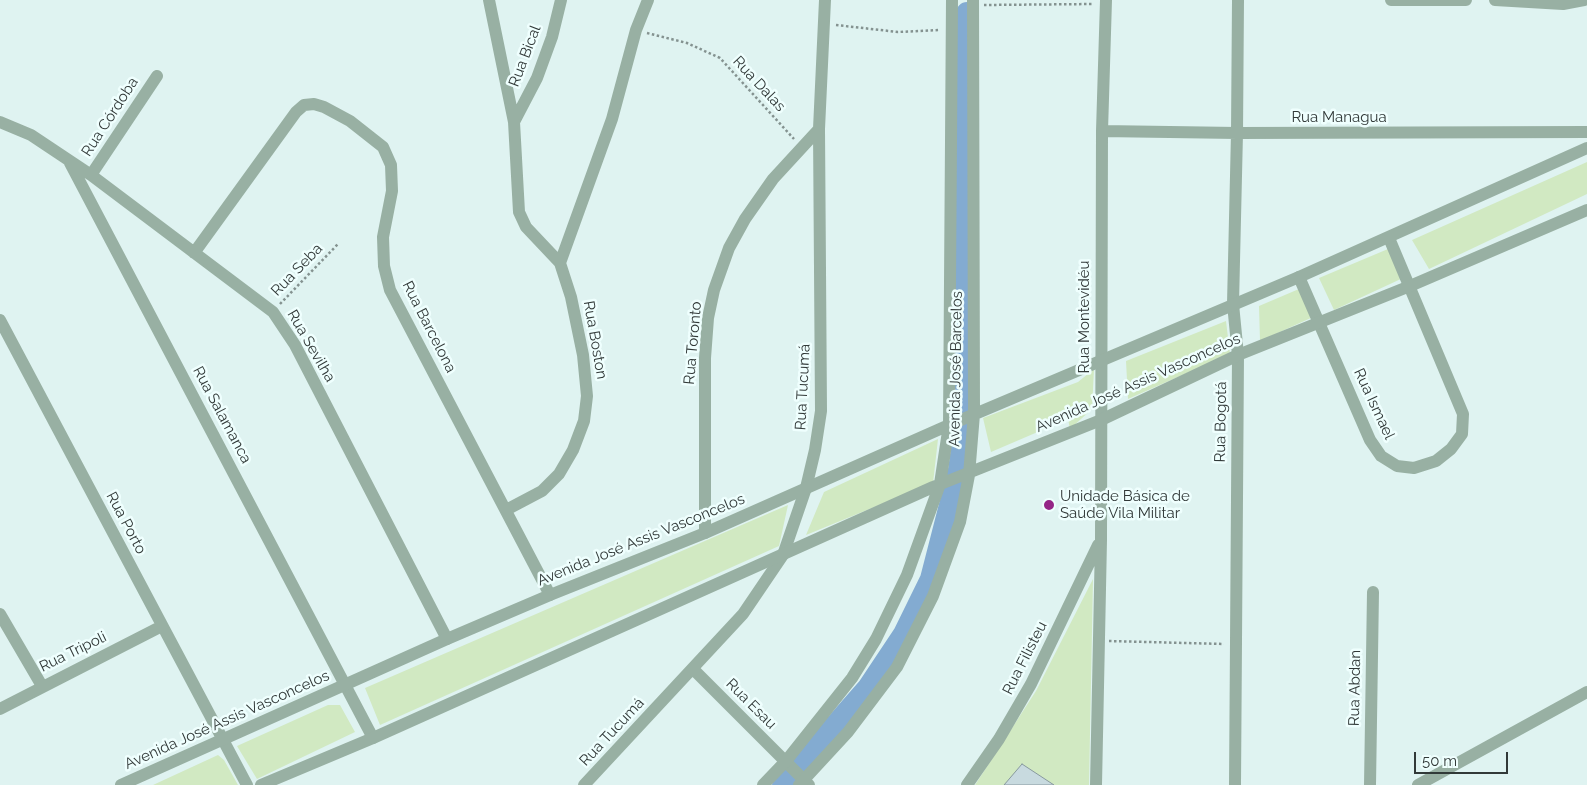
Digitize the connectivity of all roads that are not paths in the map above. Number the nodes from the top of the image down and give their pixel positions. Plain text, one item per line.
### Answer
1 (489, 0) edge
2 (561, 0) edge
3 (648, 0) edge
4 (825, 0) edge
5 (952, 0) edge
6 (1238, 0) edge
7 (1391, 0) edge
8 (1466, 0) edge
9 (1495, 0) edge
10 (1584, 0) edge
11 (973, 2) edge
12 (1106, 2) edge
13 (157, 76) dead end
14 (0, 122) edge
15 (514, 122) junction
16 (819, 129) junction
17 (1102, 131) junction
18 (1582, 132) edge
19 (1237, 133) junction
20 (1584, 148) edge
21 (68, 160) junction
22 (91, 175) junction
23 (1587, 210) edge
24 (1389, 238) junction
25 (194, 253) junction
26 (560, 263) junction
27 (1299, 277) junction
28 (1410, 286) junction
29 (1233, 304) junction
30 (0, 320) edge
31 (1320, 323) junction
32 (1238, 355) junction
33 (1100, 361) junction
34 (970, 416) junction
35 (1101, 420) junction
36 (952, 424) junction
37 (955, 480) junction
38 (806, 488) junction
39 (506, 510) junction
40 (705, 533) junction
41 (1101, 540) junction
42 (783, 555) junction
43 (1373, 592) dead end
44 (550, 595) junction
45 (0, 614) edge
46 (162, 626) junction
47 (447, 639) junction
48 (693, 669) junction
49 (346, 685) junction
50 (42, 686) junction
51 (1587, 692) edge
52 (0, 709) edge
53 (373, 738) junction
54 (224, 741) junction
55 (798, 775) edge
56 (121, 785) edge
57 (247, 785) edge
58 (261, 785) edge
59 (584, 785) edge
60 (763, 785) edge
61 (967, 785) edge
62 (1096, 785) edge
63 (1235, 785) edge
64 (1370, 785) edge
65 (1418, 785) edge

1 - 15 street, Rua Boston
2 - 15 street, Rua Bical
3 - 26 street
4 - 16 street, Rua Tucumá
5 - 36 street, Avenida José Barcelos
6 - 19 street, Rua Bogotá
7 - 8 street
9 - 10 street
11 - 34 street, Avenida José Barcelos
12 - 17 street, Rua Montevidéu
13 - 22 street, Rua Córdoba
14 - 21 street, Rua Sevilha
15 - 26 street, Rua Boston
16 - 38 street, Rua Tucumá
16 - 40 street, Rua Toronto
17 - 19 street, Rua Managua
17 - 33 street, Rua Montevidéu
18 - 19 street, Rua Managua
18 - 20 street, Rua Managua
19 - 29 street, Rua Bogotá
20 - 24 street
21 - 22 street, Rua Sevilha
21 - 49 street, Rua Salamanca
22 - 25 street, Rua Sevilha
23 - 28 street, Avenida José Assis Vasconcelos
24 - 27 street
24 - 28 street
25 - 39 street, Rua Barcelona
25 - 47 street, Rua Sevilha
26 - 39 street, Rua Boston
27 - 29 street
27 - 31 street
28 - 31 street, Avenida José Assis Vasconcelos
28 - 31 street, Rua Ismael
29 - 32 street, Rua Bogotá
29 - 33 street
30 - 46 street, Rua Porto
31 - 32 street, Avenida José Assis Vasconcelos
32 - 35 street, Avenida José Assis Vasconcelos
32 - 63 street, Rua Bogotá
33 - 34 street
33 - 35 street, Rua Montevidéu
34 - 36 street, Avenida José Assis Vasconcelos
34 - 37 street, Avenida José Barcelos
35 - 37 street, Avenida José Assis Vasconcelos
35 - 41 street, Rua Montevidéu
36 - 37 street, Avenida José Barcelos
36 - 38 street, Avenida José Assis Vasconcelos
37 - 42 street, Avenida José Assis Vasconcelos
37 - 55 street, Avenida José Barcelos
37 - 55 street, Avenida José Barcelos
38 - 40 street, Avenida José Assis Vasconcelos
38 - 42 street, Rua Tucumá
39 - 44 street, Rua Barcelona
40 - 44 street, Avenida José Assis Vasconcelos
41 - 61 street, Rua Filisteu
41 - 62 street, Rua Montevidéu
42 - 48 street, Rua Tucumá
42 - 53 street, Avenida José Assis Vasconcelos
43 - 64 street, Rua Abdan
44 - 47 street, Avenida José Assis Vasconcelos
45 - 50 street
46 - 50 street, Rua Tripoli
46 - 54 street, Rua Porto
47 - 49 street, Avenida José Assis Vasconcelos
48 - 55 street, Rua Esau
48 - 59 street, Rua Tucumá
49 - 53 street, Avenida José Assis Vasconcelos
49 - 54 street, Avenida José Assis Vasconcelos
50 - 52 street, Rua Tripoli
51 - 65 street
53 - 58 street, Avenida José Assis Vasconcelos
54 - 56 street, Avenida José Assis Vasconcelos
54 - 57 street, Rua Porto
55 - 60 street, Avenida José Barcelos

